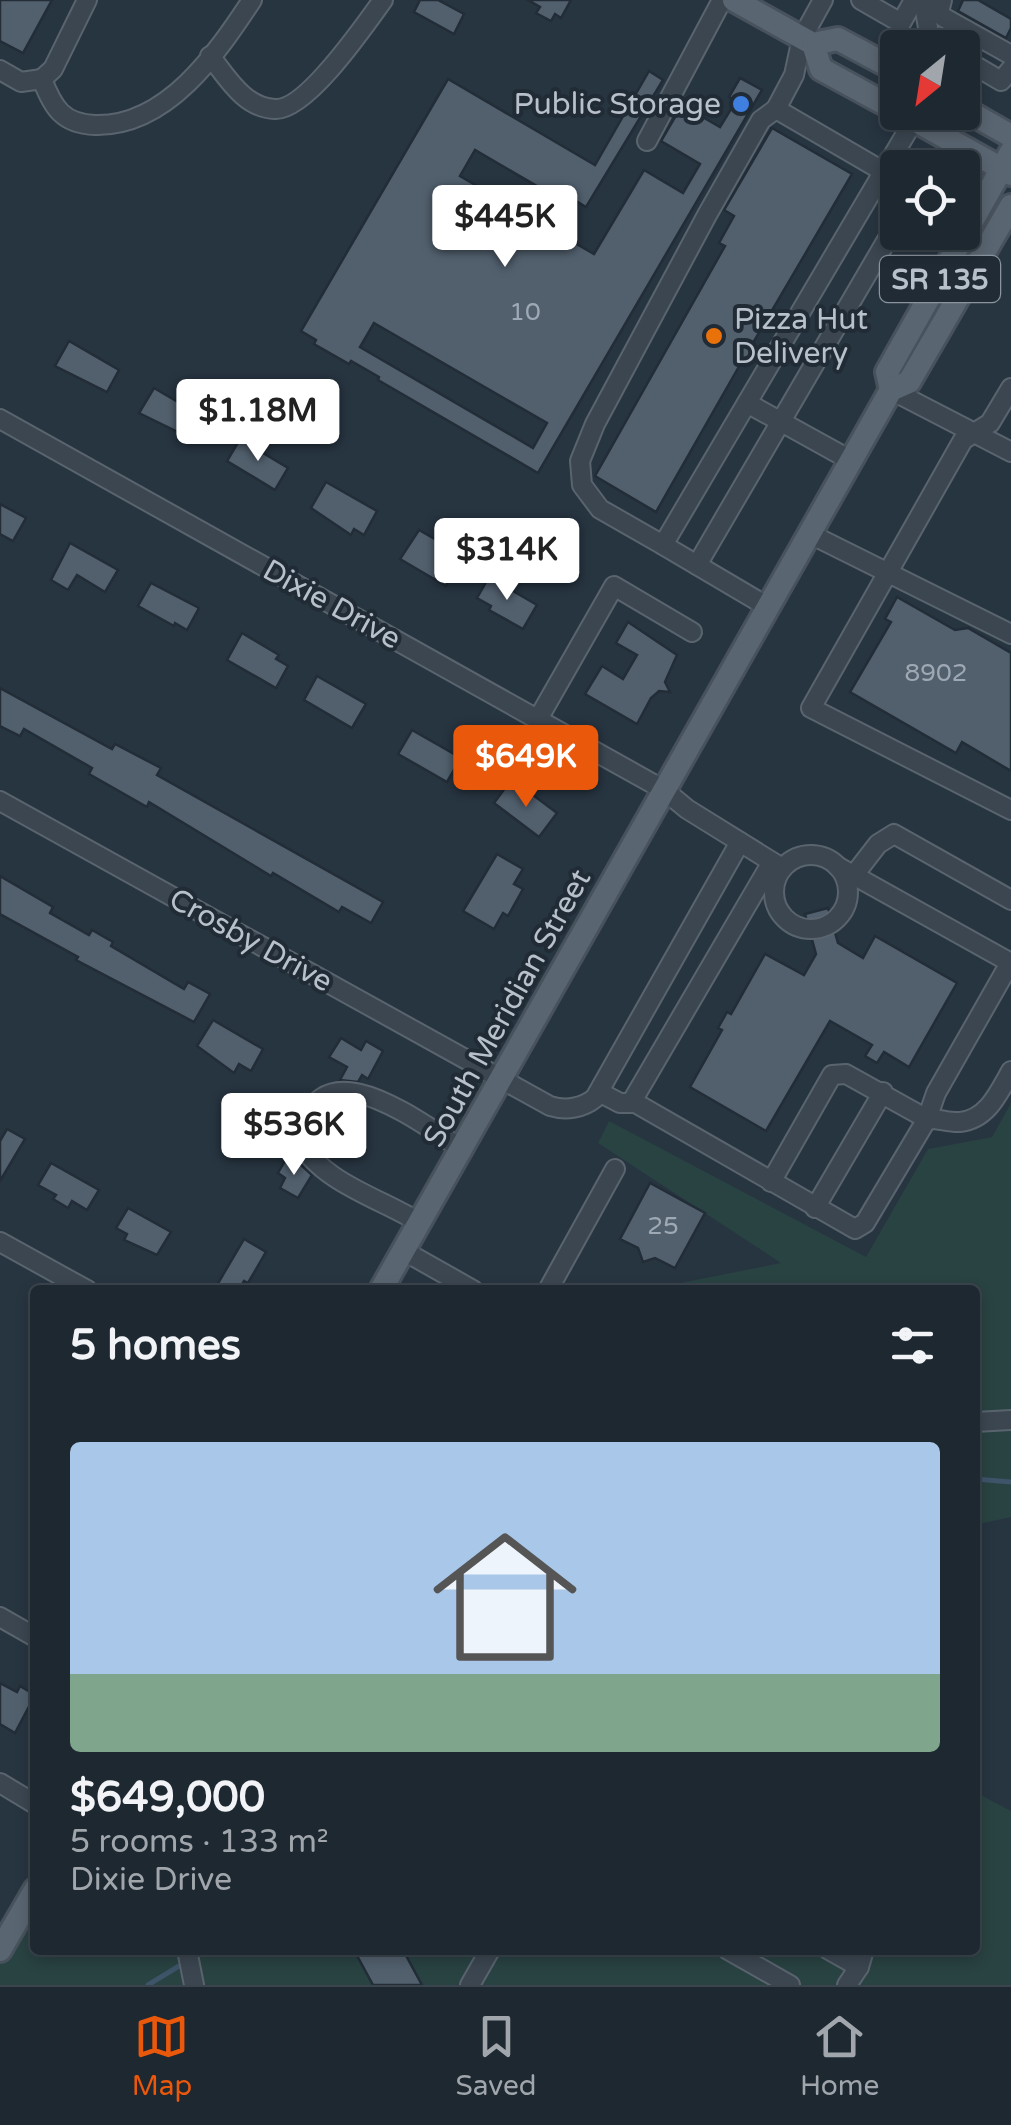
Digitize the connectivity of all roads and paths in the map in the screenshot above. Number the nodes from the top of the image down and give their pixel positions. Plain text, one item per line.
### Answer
1 (87, 0) edge
2 (252, 0) edge
3 (383, 0) edge
4 (722, 0) edge
5 (734, 0) edge
6 (824, 0) edge
7 (861, 0) edge
8 (914, 0) edge
9 (926, 0) edge
10 (942, 0) edge
11 (928, 30) edge
12 (808, 41) junction
13 (1011, 54) edge
14 (210, 56) junction
15 (880, 61) edge
16 (980, 68) edge
17 (1011, 69) edge
18 (0, 70) edge
19 (42, 80) junction
20 (880, 102) edge
21 (776, 109) junction
22 (980, 118) edge
23 (935, 130) edge
24 (1011, 136) edge
25 (647, 141) dead end
26 (1008, 165) edge
27 (880, 170) edge
28 (880, 192) edge
29 (1011, 206) edge
30 (881, 250) edge
31 (1011, 388) edge
32 (892, 390) junction
33 (747, 402) junction
34 (0, 419) edge
35 (781, 421) junction
36 (978, 432) junction
37 (1011, 452) edge
38 (852, 461) junction
39 (810, 534) junction
40 (663, 546) junction
41 (697, 565) junction
42 (887, 573) junction
43 (768, 607) junction
44 (692, 632) dead end
45 (1011, 634) edge
46 (538, 719) junction
47 (664, 790) junction
48 (0, 800) edge
49 (1011, 810) edge
50 (740, 842) junction
51 (777, 865) junction
52 (837, 866) junction
53 (854, 875) junction
54 (1011, 900) edge
55 (1010, 963) edge
56 (1011, 1071) edge
57 (502, 1080) junction
58 (598, 1092) junction
59 (883, 1092) junction
60 (632, 1101) junction
61 (927, 1119) junction
62 (462, 1149) junction
63 (615, 1169) dead end
64 (771, 1182) junction
65 (815, 1208) junction
66 (420, 1223) junction
67 (0, 1242) edge
68 (404, 1251) junction
69 (78, 1285) edge
70 (384, 1285) edge
71 (464, 1285) edge
72 (551, 1285) edge
73 (1011, 1420) edge
74 (980, 1422) edge
75 (0, 1617) edge
76 (30, 1633) edge
77 (0, 1783) edge
78 (30, 1801) edge
79 (30, 1899) edge
80 (0, 1950) edge
81 (487, 1955) edge
82 (737, 1955) edge
83 (862, 1958) edge
84 (470, 1985) edge
85 (790, 1985) edge
86 (848, 1985) edge

1 - 19 street
2 - 14 street
3 - 14 street
4 - 25 street
5 - 12 main road
6 - 12 street
7 - 8 street
9 - 11 street
10 - 13 street
12 - 15 main road
12 - 20 main road
12 - 21 street
14 - 19 street
16 - 17 street
18 - 19 street
21 - 27 street
21 - 40 street
22 - 24 main road
23 - 26 main road
26 - 32 main road, South Meridian Street / SR 135
28 - 33 street
29 - 32 main road, South Meridian Street / SR 135
30 - 35 street
31 - 36 street
32 - 36 street
32 - 38 main road, South Meridian Street / SR 135
33 - 35 street
33 - 40 street
34 - 46 street, Dixie Drive
35 - 38 street
35 - 41 street
36 - 37 street
36 - 42 street
38 - 39 main road, South Meridian Street / SR 135
39 - 42 street
39 - 43 main road, South Meridian Street / SR 135
40 - 41 street
41 - 43 street
42 - 45 street
42 - 49 street
43 - 47 main road, South Meridian Street / SR 135
44 - 46 street
46 - 47 street, Dixie Drive
47 - 50 street, Dixie Drive
47 - 57 main road, South Meridian Street / SR 135
48 - 57 street, Crosby Drive
50 - 51 street, Dixie Drive
50 - 58 street
51 - 52 street
51 - 52 street
51 - 60 street
52 - 53 street
53 - 54 street
53 - 55 street
55 - 61 street
56 - 61 street
57 - 58 street, Crosby Drive
57 - 62 main road, South Meridian Street / SR 135
58 - 60 street
59 - 61 street
59 - 64 street
59 - 65 street
60 - 64 street
61 - 65 street
62 - 66 main road, South Meridian Street / SR 135
62 - 66 street
63 - 72 street
64 - 65 street
66 - 68 main road, South Meridian Street / SR 135
67 - 69 street
68 - 70 main road, South Meridian Street / SR 135
68 - 71 street
73 - 74 street
75 - 76 street
77 - 78 street
79 - 80 main road
81 - 84 street
82 - 85 street
83 - 86 street

